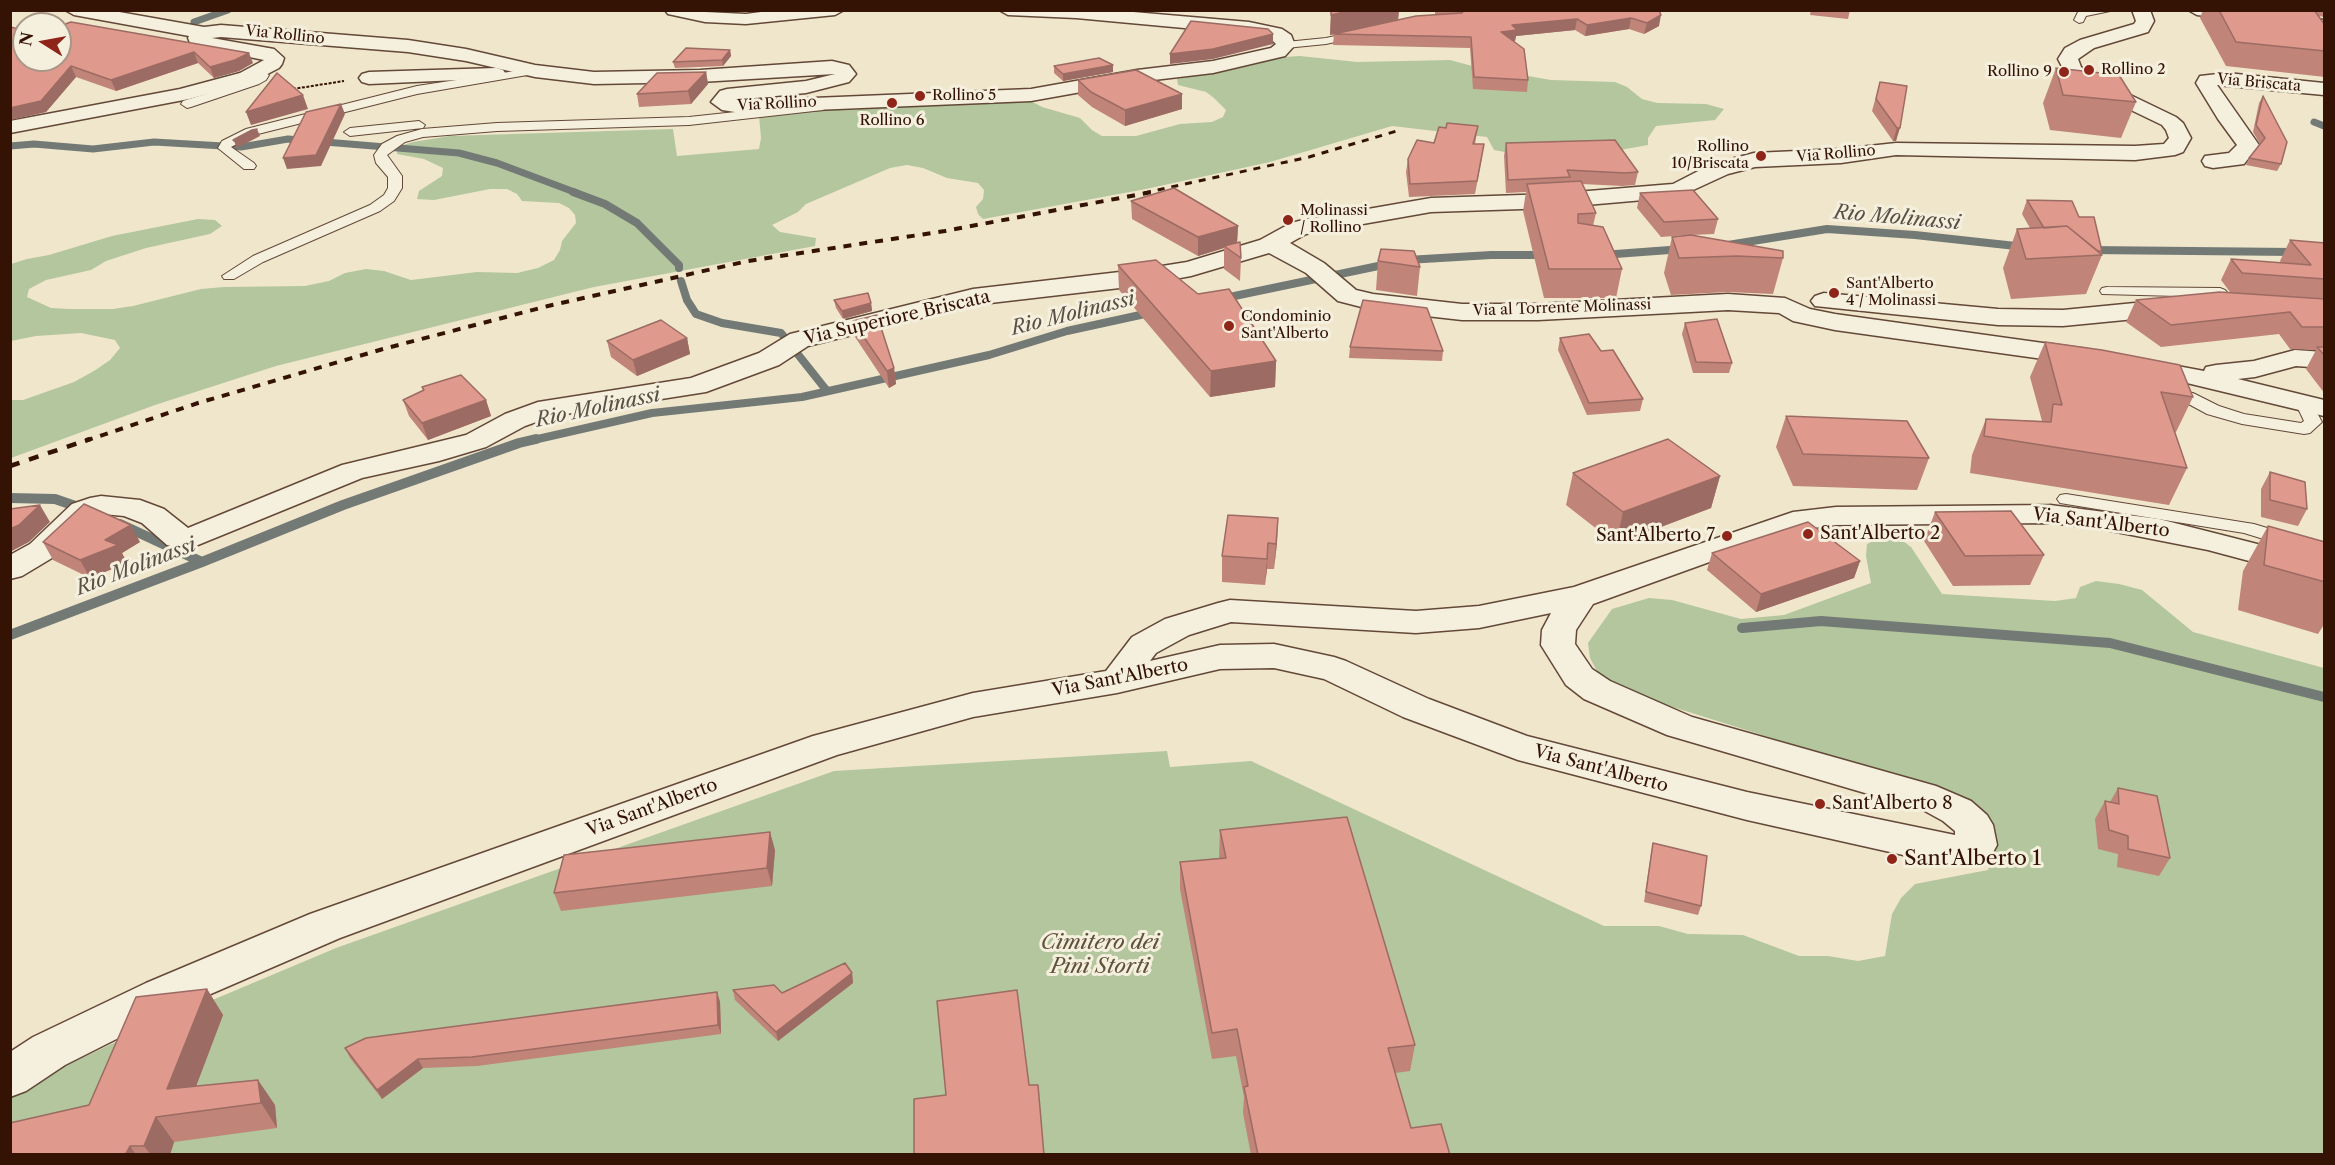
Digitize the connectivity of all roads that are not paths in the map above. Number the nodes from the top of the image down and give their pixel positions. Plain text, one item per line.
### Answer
1 (74, 10) edge
2 (674, 10) edge
3 (835, 10) edge
4 (1008, 10) edge
5 (2110, 10) edge
6 (2141, 10) edge
7 (2197, 10) edge
8 (2217, 10) edge
9 (2079, 20) dead end
10 (2325, 25) edge
11 (1375, 30) edge
12 (204, 33) junction
13 (1286, 45) junction
14 (535, 71) junction
15 (259, 72) junction
16 (369, 78) dead end
17 (2325, 88) edge
18 (727, 95) junction
19 (632, 96) dead end
20 (860, 100) junction
21 (187, 104) dead end
22 (10, 127) edge
23 (497, 128) junction
24 (350, 132) dead end
25 (1896, 149) junction
26 (1986, 159) dead end
27 (2213, 162) dead end
28 (249, 166) dead end
29 (1276, 247) junction
30 (229, 276) dead end
31 (2107, 291) dead end
32 (2239, 304) joint
33 (1785, 306) junction
34 (799, 340) junction
35 (2325, 360) edge
36 (2187, 375) junction
37 (2153, 391) edge
38 (494, 404) dead end
39 (2314, 405) edge
40 (2066, 499) dead end
41 (2325, 561) edge
42 (10, 569) edge
43 (2325, 571) edge
44 (1581, 596) junction
45 (1117, 681) junction
46 (10, 1077) edge

1 - 12 street, Via Rollino
2 - 3 street
4 - 13 street
5 - 9 lane
6 - 25 street, Via Rollino
7 - 10 street
8 - 10 lane
11 - 13 lane
12 - 14 street, Via Rollino
12 - 15 street, Via Rollino
13 - 20 street, Via Rollino
14 - 16 street
14 - 18 street, Via Rollino
14 - 28 lane
15 - 21 lane
15 - 22 street
17 - 27 street, Via Briscata
18 - 19 street
18 - 20 street, Via Rollino
20 - 23 lane
23 - 24 lane
23 - 30 lane
25 - 26 street
25 - 29 street, Via Rollino
29 - 33 street, Via al Torrente Molinassi
29 - 34 street, Via Superiore Briscata
31 - 32 lane
32 - 33 street
33 - 36 street
34 - 38 street
34 - 42 street, Via Superiore Briscata
35 - 36 street
36 - 39 street
37 - 39 lane
40 - 41 lane, Via Sant'Alberto
43 - 44 street, Via Sant'Alberto
44 - 45 street
44 - 45 street, Via Sant'Alberto
45 - 46 street, Via Sant'Alberto

